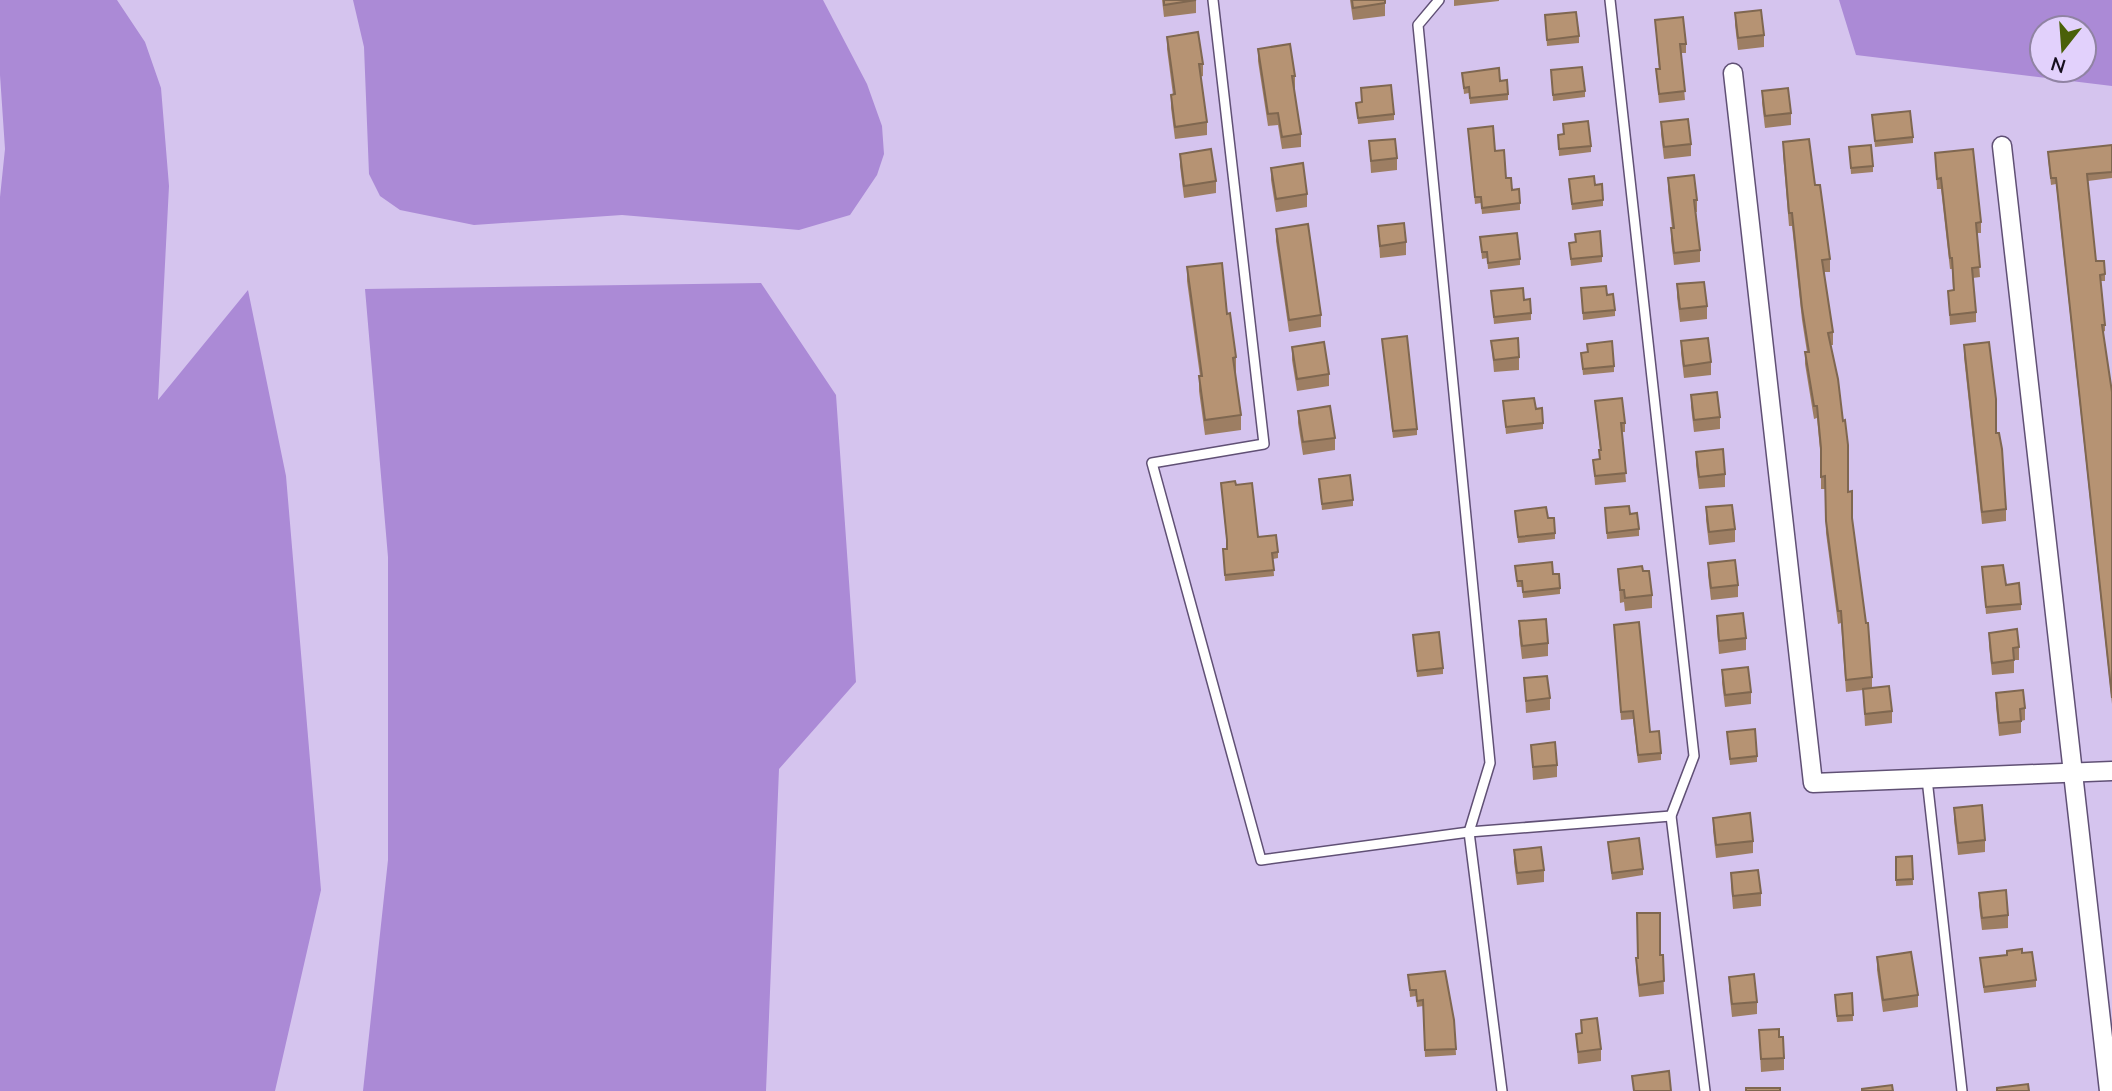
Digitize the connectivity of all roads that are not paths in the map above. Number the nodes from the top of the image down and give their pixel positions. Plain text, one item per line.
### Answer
1 (1213, 0) edge
2 (1439, 0) edge
3 (1610, 0) edge
4 (1733, 73) dead end
5 (2002, 146) dead end
6 (2112, 771) edge
7 (2072, 773) junction
8 (1927, 779) junction
9 (1671, 816) junction
10 (1469, 832) junction
11 (1502, 1091) edge
12 (1705, 1091) edge
13 (1962, 1091) edge
14 (2109, 1091) edge

1 - 10 lane
2 - 10 lane
3 - 9 lane
4 - 8 street
5 - 7 street
6 - 7 street
7 - 8 street
7 - 14 street
8 - 13 lane
9 - 10 lane
9 - 12 lane
10 - 11 lane

